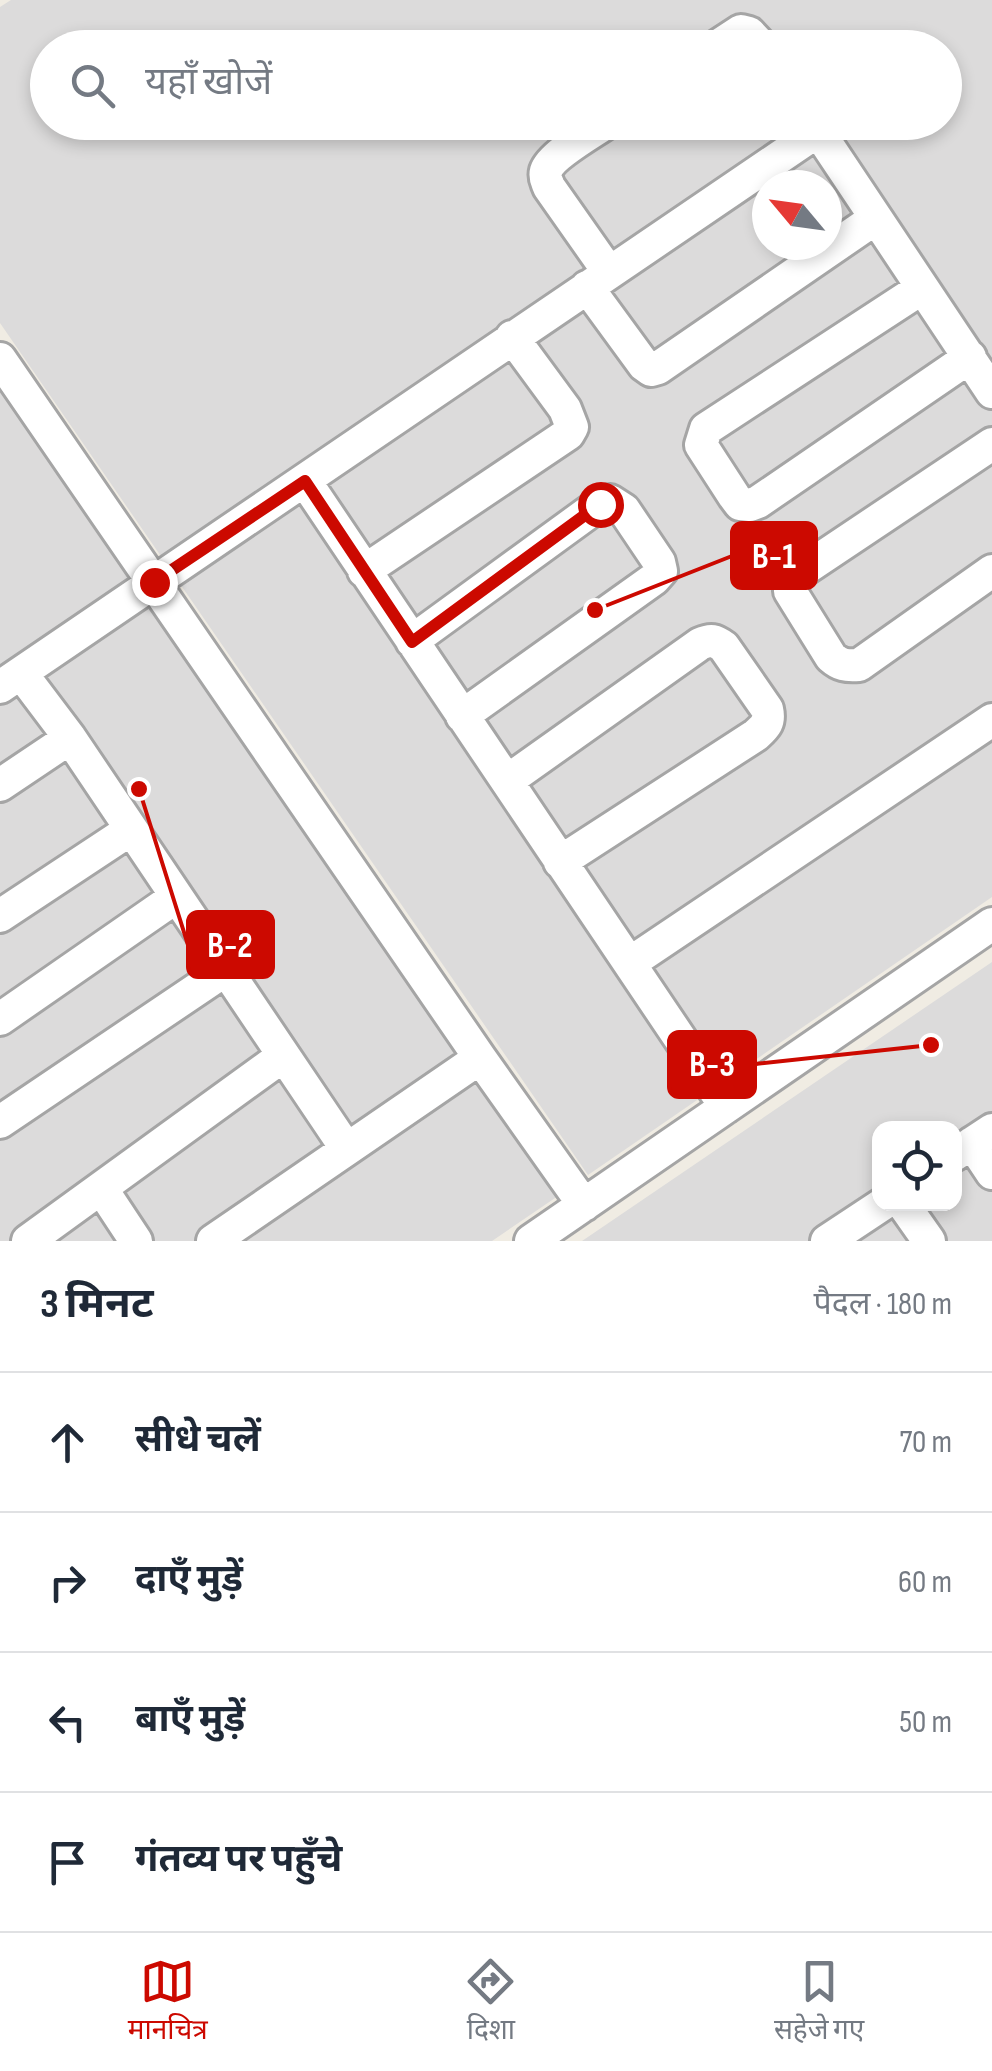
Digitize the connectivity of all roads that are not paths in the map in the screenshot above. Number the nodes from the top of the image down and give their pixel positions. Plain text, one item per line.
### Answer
1 (582, 140) edge
2 (796, 140) edge
3 (824, 140) edge
4 (876, 218) junction
5 (598, 279) junction
6 (922, 288) junction
7 (512, 338) junction
8 (970, 357) junction
9 (0, 359) edge
10 (992, 392) edge
11 (992, 444) edge
12 (305, 481) junction
13 (364, 571) junction
14 (992, 571) edge
15 (154, 582) junction
16 (412, 642) junction
17 (10, 680) edge
18 (462, 716) junction
19 (992, 720) edge
20 (70, 738) junction
21 (507, 781) junction
22 (0, 785) edge
23 (130, 830) junction
24 (560, 862) junction
25 (176, 897) junction
26 (0, 916) edge
27 (992, 924) edge
28 (630, 963) junction
29 (224, 971) junction
30 (0, 1019) edge
31 (283, 1056) junction
32 (480, 1058) junction
33 (726, 1107) junction
34 (0, 1122) edge
35 (973, 1143) edge
36 (346, 1148) junction
37 (992, 1174) edge
38 (101, 1188) junction
39 (584, 1205) junction
40 (872, 1211) edge
41 (908, 1211) edge
42 (829, 1240) edge
43 (28, 1241) edge
44 (136, 1241) edge
45 (213, 1241) edge
46 (531, 1241) edge
47 (928, 1241) edge

1 - 5 street
2 - 5 street
3 - 4 street
4 - 5 street
4 - 6 street
5 - 7 street
6 - 8 street
6 - 8 street
7 - 12 street
7 - 13 street
8 - 10 street
9 - 15 street
11 - 14 street
12 - 13 street
12 - 15 street
13 - 16 street
15 - 17 street
15 - 32 street
16 - 18 street
16 - 18 street
17 - 20 street
18 - 21 street
19 - 28 street
20 - 22 street
20 - 23 street
21 - 24 street
21 - 24 street
23 - 25 street
23 - 26 street
24 - 28 street
25 - 29 street
25 - 30 street
27 - 33 street
28 - 33 street
29 - 31 street
29 - 34 street
31 - 36 street
31 - 38 street
32 - 36 street
32 - 39 street
33 - 39 street
35 - 37 street
36 - 45 street
38 - 43 street
38 - 44 street
39 - 46 street
40 - 42 street
41 - 47 street

